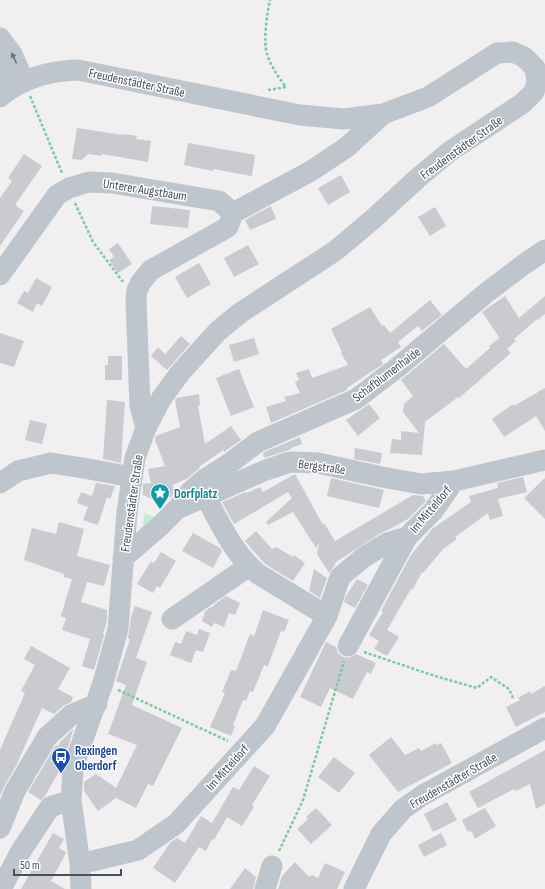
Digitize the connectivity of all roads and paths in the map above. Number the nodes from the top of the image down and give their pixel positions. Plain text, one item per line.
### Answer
1 (270, 0) edge
2 (0, 38) edge
3 (540, 63) edge
4 (0, 65) edge
5 (10, 89) edge
6 (264, 90) dead end
7 (383, 114) junction
8 (68, 188) junction
9 (233, 213) junction
10 (545, 250) edge
11 (0, 275) edge
12 (136, 300) junction
13 (146, 428) junction
14 (545, 460) edge
15 (132, 477) junction
16 (454, 481) junction
17 (0, 483) edge
18 (206, 497) junction
19 (178, 508) junction
20 (407, 537) junction
21 (123, 558) junction
22 (248, 566) junction
23 (327, 616) junction
24 (172, 619) dead end
25 (348, 646) junction
26 (103, 683) junction
27 (513, 698) dead end
28 (97, 704) junction
29 (545, 728) edge
30 (244, 749) junction
31 (71, 800) junction
32 (0, 828) edge
33 (80, 864) junction
34 (272, 866) joint
35 (1, 889) edge
36 (81, 889) edge
37 (265, 889) edge
38 (354, 889) edge

1 - 6 path
5 -> 2 street
3 - 7 street, Freudenstädter Straße
3 - 13 street, Freudenstädter Straße
4 - 5 street
5 - 7 street, Freudenstädter Straße
5 - 8 path
7 - 9 street
8 - 9 street, Unterer Augstbaum
8 - 11 street, Unterer Augstbaum
8 - 12 path
9 - 12 street
10 - 19 street, Schafblumenhalde
12 - 13 street
13 - 15 street, Freudenstädter Straße
14 - 16 street, Bergstraße
15 - 17 street
15 - 21 street, Freudenstädter Straße
16 - 18 street, Bergstraße
16 - 20 street, Im Mitteldorf
18 - 19 street, Bergstraße
18 - 22 street
19 - 21 street, Bergstraße
20 - 23 street, Im Mitteldorf
20 - 25 street, Im Mitteldorf
21 - 26 street, Freudenstädter Straße
22 - 23 street
22 - 24 street
23 - 30 street, Im Mitteldorf
25 - 27 path
25 - 34 path
26 - 28 street, Freudenstädter Straße
26 - 30 path
28 - 31 street, Freudenstädter Straße
28 - 32 street
29 - 38 street, Freudenstädter Straße
30 - 33 street, Im Mitteldorf
31 - 33 street, Freudenstädter Straße
31 - 35 street
33 - 36 street, Freudenstädter Straße
34 - 37 street

